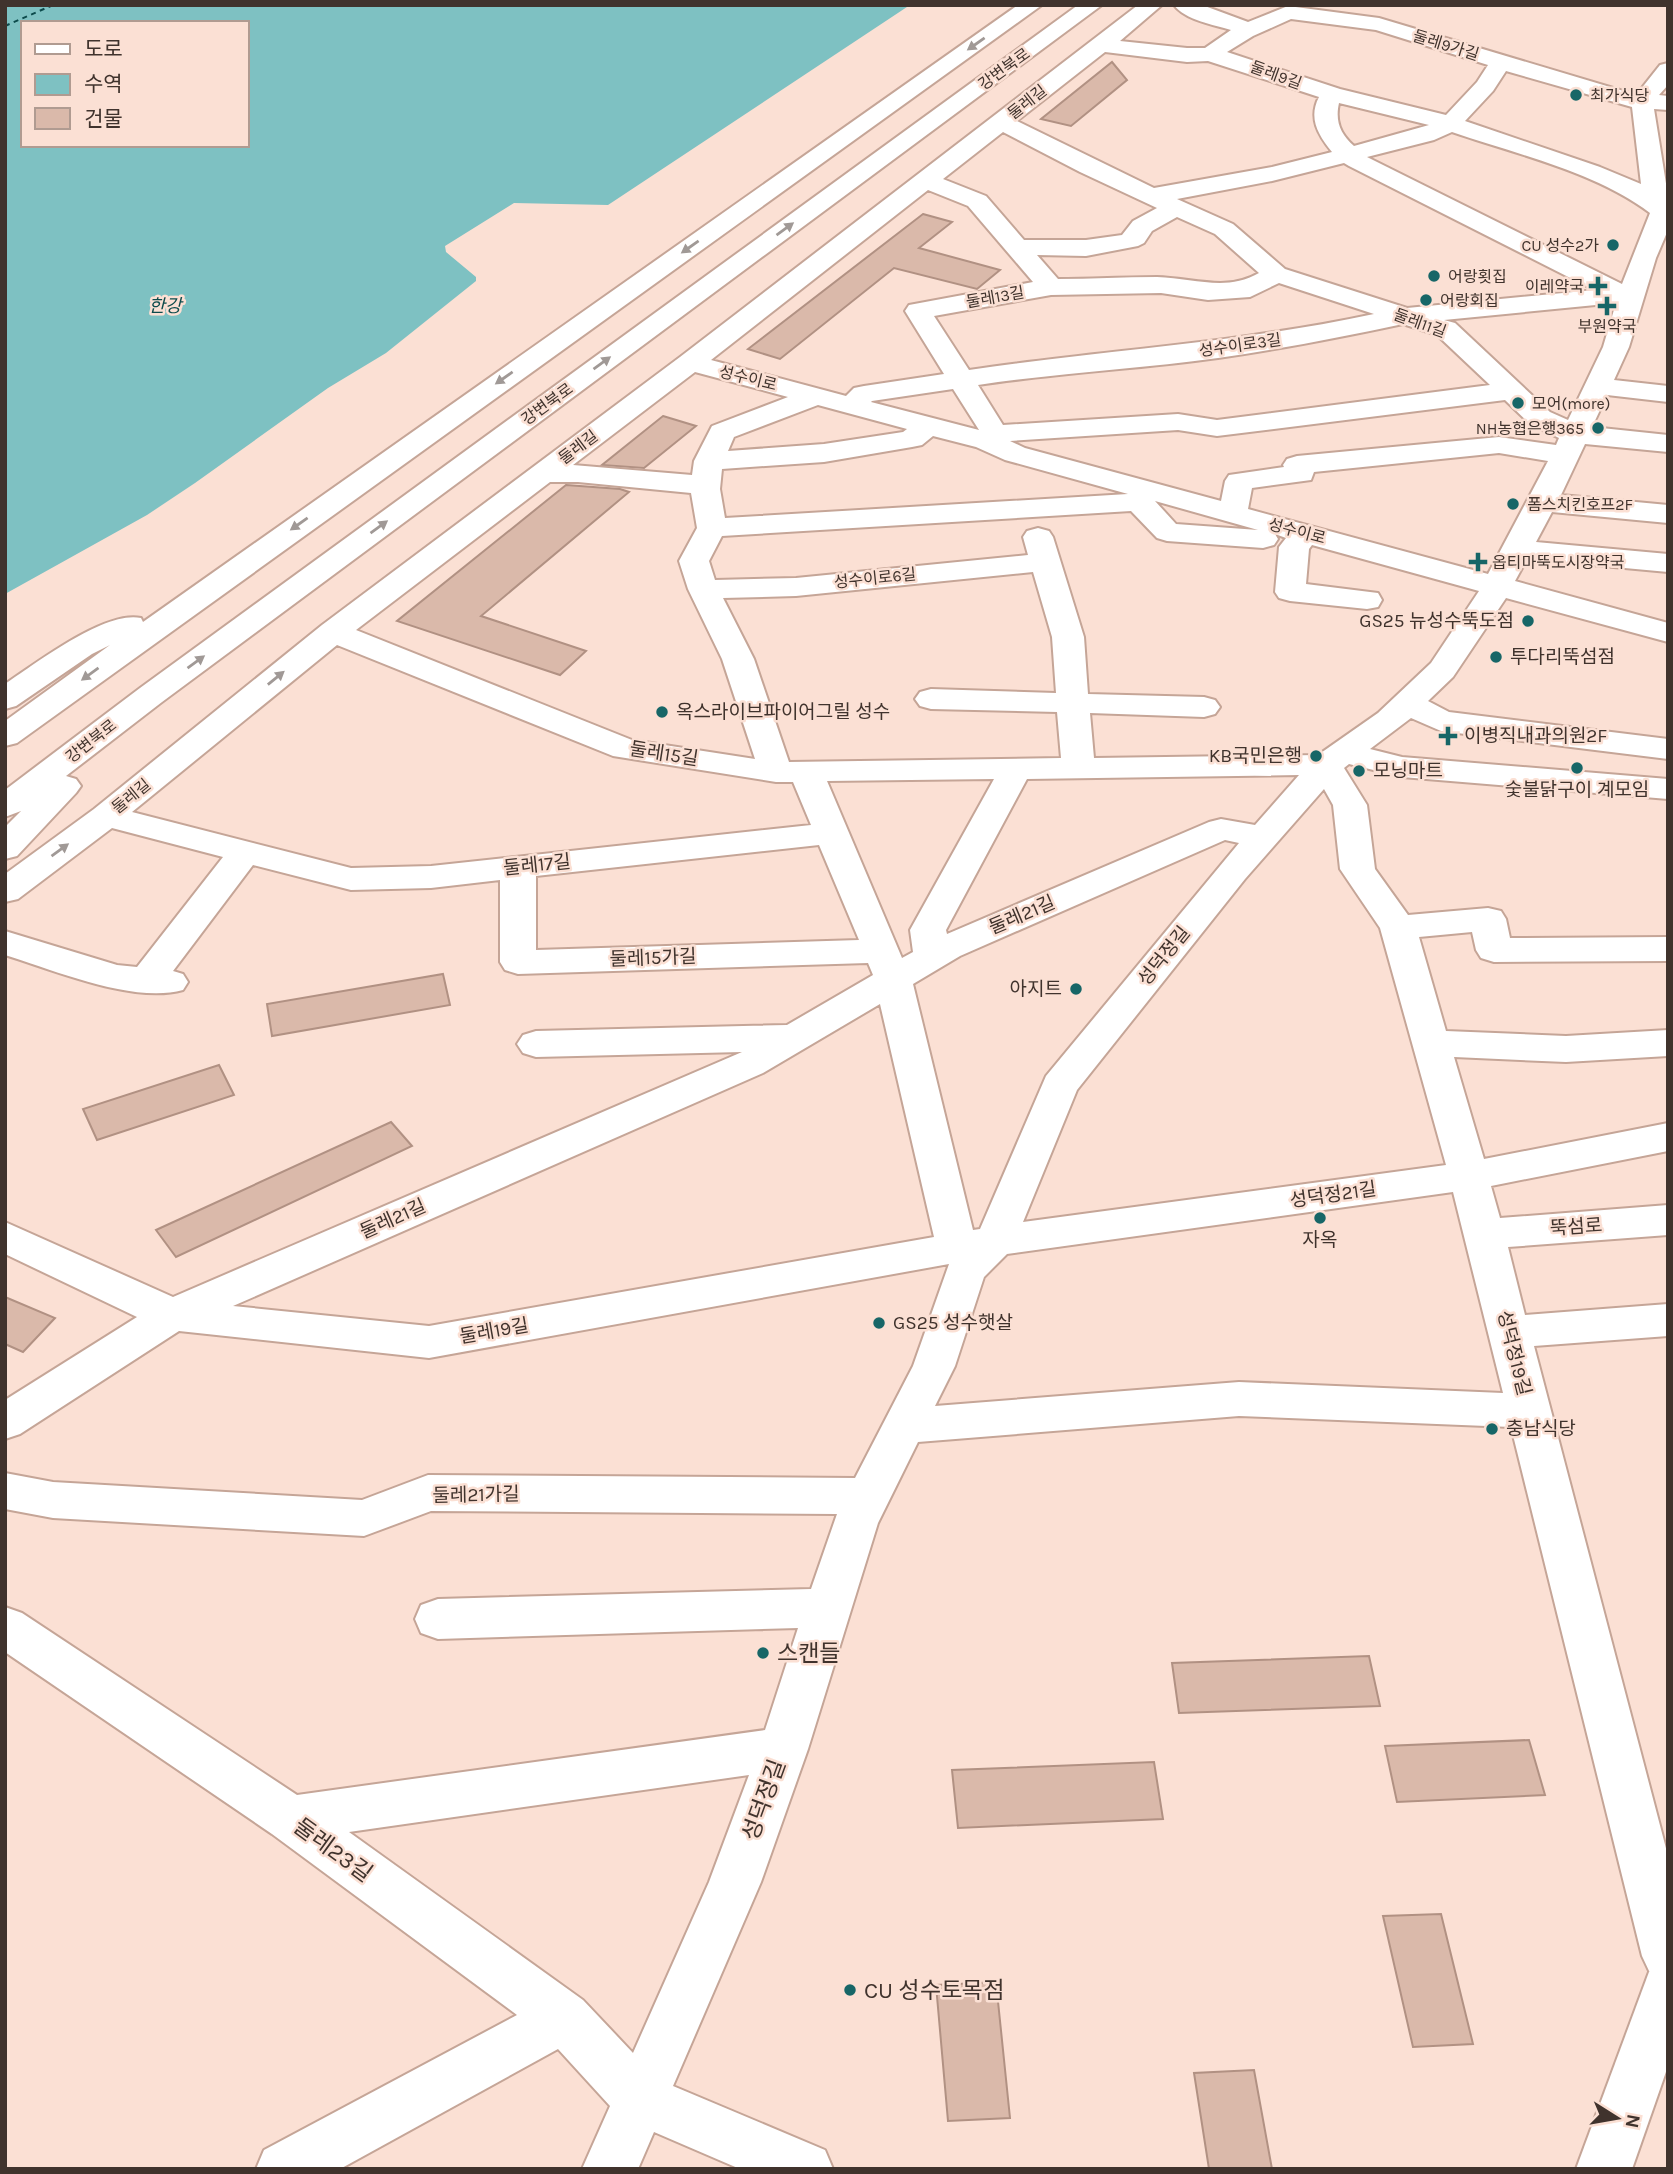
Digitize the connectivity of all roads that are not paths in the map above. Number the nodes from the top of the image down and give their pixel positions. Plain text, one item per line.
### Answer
1 (1032, 5) edge
2 (1092, 5) edge
3 (1152, 5) edge
4 (1184, 5) edge
5 (1294, 9) edge
6 (1249, 29) junction
7 (1099, 45) junction
8 (1210, 54) junction
9 (1501, 62) junction
10 (1668, 71) edge
11 (1332, 94) junction
12 (1655, 102) edge
13 (1002, 122) junction
14 (1450, 124) junction
15 (1349, 155) junction
16 (927, 181) junction
17 (1151, 196) junction
18 (1174, 208) junction
19 (1666, 213) edge
20 (1018, 247) junction
21 (1276, 274) junction
22 (1051, 287) junction
23 (1638, 287) junction
24 (1403, 316) junction
25 (690, 363) junction
26 (961, 379) junction
27 (1597, 386) junction
28 (1511, 391) junction
29 (1668, 394) edge
30 (817, 396) junction
31 (852, 405) junction
32 (1273, 421) junction
33 (928, 426) junction
34 (999, 443) junction
35 (1668, 444) edge
36 (1569, 445) junction
37 (1299, 470) junction
38 (705, 473) junction
39 (541, 474) junction
40 (1360, 483) dead end
41 (1143, 496) junction
42 (1542, 502) junction
43 (1029, 509) junction
44 (1233, 513) junction
45 (1668, 514) edge
46 (712, 528) junction
47 (1300, 540) junction
48 (1517, 549) junction
49 (1046, 562) junction
50 (1668, 563) edge
51 (1497, 585) junction
52 (703, 589) junction
53 (205, 591) junction
54 (1367, 600) dead end
55 (333, 632) junction
56 (1668, 633) edge
57 (151, 695) junction
58 (5, 699) edge
59 (931, 699) dead end
60 (1407, 704) junction
61 (1073, 705) junction
62 (1205, 707) dead end
63 (5, 736) edge
64 (1668, 749) edge
65 (1335, 759) junction
66 (1078, 768) junction
67 (1016, 769) junction
68 (791, 772) junction
69 (1668, 789) edge
70 (5, 807) edge
71 (106, 816) junction
72 (832, 833) junction
73 (1263, 837) junction
74 (5, 848) edge
75 (245, 852) junction
76 (517, 868) junction
77 (5, 891) edge
78 (1398, 927) junction
79 (5, 943) edge
80 (1668, 948) edge
81 (932, 956) junction
82 (888, 965) junction
83 (793, 1038) junction
84 (1431, 1043) junction
85 (1668, 1043) edge
86 (536, 1044) dead end
87 (1668, 1136) edge
88 (1469, 1176) junction
89 (1668, 1220) edge
90 (1484, 1234) junction
91 (5, 1237) edge
92 (976, 1245) junction
93 (172, 1315) junction
94 (1668, 1320) edge
95 (1509, 1332) junction
96 (1529, 1411) junction
97 (5, 1422) edge
98 (903, 1426) junction
99 (5, 1492) edge
100 (868, 1496) junction
101 (829, 1608) junction
102 (438, 1619) dead end
103 (5, 1627) edge
104 (783, 1749) junction
105 (290, 1818) junction
106 (1668, 1956) edge
107 (1668, 1989) edge
108 (564, 2018) junction
109 (640, 2099) junction
110 (284, 2169) edge
111 (610, 2169) edge
112 (805, 2169) edge
113 (1604, 2169) edge

1 -> 53 main road, 강변북로
57 -> 2 main road, 강변북로
3 - 7 main road, 둘레길
4 - 6 main road
5 - 6 main road, 둘레9가길
5 - 9 main road, 둘레9가길
6 - 8 main road, 둘레9가길
7 - 8 main road, 둘레9길
7 - 13 main road, 둘레길
8 - 11 main road, 둘레9길
9 - 12 main road, 둘레9가길
9 - 14 main road
10 - 12 main road
11 - 14 main road, 둘레9길
11 - 15 main road
12 - 19 main road
13 - 16 main road, 둘레길
13 - 17 main road, 둘레11길
14 - 15 main road
14 - 19 main road, 둘레9길
15 - 17 main road
15 - 23 main road
16 - 20 main road, 둘레13길
16 - 25 main road, 둘레길
17 - 18 main road, 둘레11길
18 - 20 main road
18 - 21 main road, 둘레11길
19 - 23 main road, 성덕정길
20 - 22 main road, 둘레13길
21 - 22 main road
21 - 24 main road, 둘레11길
22 - 26 main road, 둘레13길
23 - 24 main road, 성수이로3길
23 - 27 main road, 성덕정길
24 - 26 main road, 성수이로3길
24 - 28 main road, 둘레11길
25 - 30 main road, 성수이로
25 - 39 main road, 둘레길
26 - 31 main road, 성수이로3길
26 - 34 main road, 둘레13길
27 - 29 main road
27 - 36 main road, 성덕정길
28 - 32 main road
28 - 36 main road, 둘레11길
30 - 31 main road, 성수이로
30 - 38 main road
31 - 33 main road, 성수이로
32 - 34 main road
32 - 37 main road
33 - 34 main road, 성수이로
33 - 38 main road
34 - 41 main road, 성수이로
34 - 43 main road
35 - 36 main road
36 - 37 main road
36 - 42 main road, 성덕정길
37 - 40 main road
37 - 44 main road
38 - 39 main road
38 - 46 main road
39 - 55 main road, 둘레길
41 - 43 main road
41 - 44 main road, 성수이로
41 - 47 main road
42 - 45 main road
42 - 48 main road, 성덕정길
43 - 46 main road
43 - 49 main road
44 - 47 main road, 성수이로
46 - 52 main road
47 - 51 main road, 성수이로
47 - 54 main road
48 - 50 main road
48 - 51 main road, 성덕정길
49 - 52 main road, 성수이로6길
49 - 61 main road
51 - 56 main road, 성수이로
51 - 60 main road, 성덕정길
52 - 68 main road
53 - 58 main road
53 -> 63 main road, 강변북로
55 - 68 main road, 둘레15길
71 -> 55 main road, 둘레길
57 - 70 main road, 강변북로
57 - 74 main road
59 - 61 main road
60 - 64 main road
60 - 65 main road, 성덕정길
61 - 62 main road
61 - 66 main road
65 - 66 main road, 둘레15길
65 - 69 main road, 둘레15길
65 - 73 main road, 성덕정길
65 - 78 main road, 성덕정19길
66 - 67 main road, 둘레15길
67 - 68 main road, 둘레15길
67 - 81 main road
68 - 72 main road
71 - 75 main road, 둘레17길
77 -> 71 main road, 둘레길
72 - 76 main road, 둘레17길
72 - 82 main road
73 - 81 main road, 둘레21길
73 - 92 main road, 성덕정길
75 - 76 main road, 둘레17길
75 - 79 main road
76 - 82 main road, 둘레15가길
78 - 80 main road
78 - 84 main road, 성덕정19길
81 - 82 main road, 둘레21길
82 - 83 main road, 둘레21길
82 - 92 main road
83 - 86 main road, 둘레21길
83 - 93 main road, 둘레21길
84 - 85 main road
84 - 88 main road, 성덕정19길
87 - 88 main road, 성덕정21길
88 - 90 main road, 성덕정19길
88 - 92 main road, 성덕정21길
89 - 90 main road, 뚝섬로
90 - 95 main road, 성덕정19길
91 - 93 main road, 둘레19길
92 - 93 main road, 둘레19길
92 - 98 main road, 성덕정길
93 - 97 main road, 둘레21길
94 - 95 main road
95 - 96 main road, 성덕정19길
96 - 98 main road
96 - 106 main road, 성덕정19길
98 - 100 main road, 성덕정길
99 - 100 main road, 둘레21가길
100 - 101 main road, 성덕정길
101 - 102 main road
101 - 104 main road, 성덕정길
103 - 105 main road, 둘레23길
104 - 105 main road
104 - 109 main road, 성덕정길
105 - 108 main road, 둘레23길
107 - 113 main road
108 - 109 main road, 둘레23길
108 - 110 main road
109 - 111 main road, 성덕정길
109 - 112 main road

